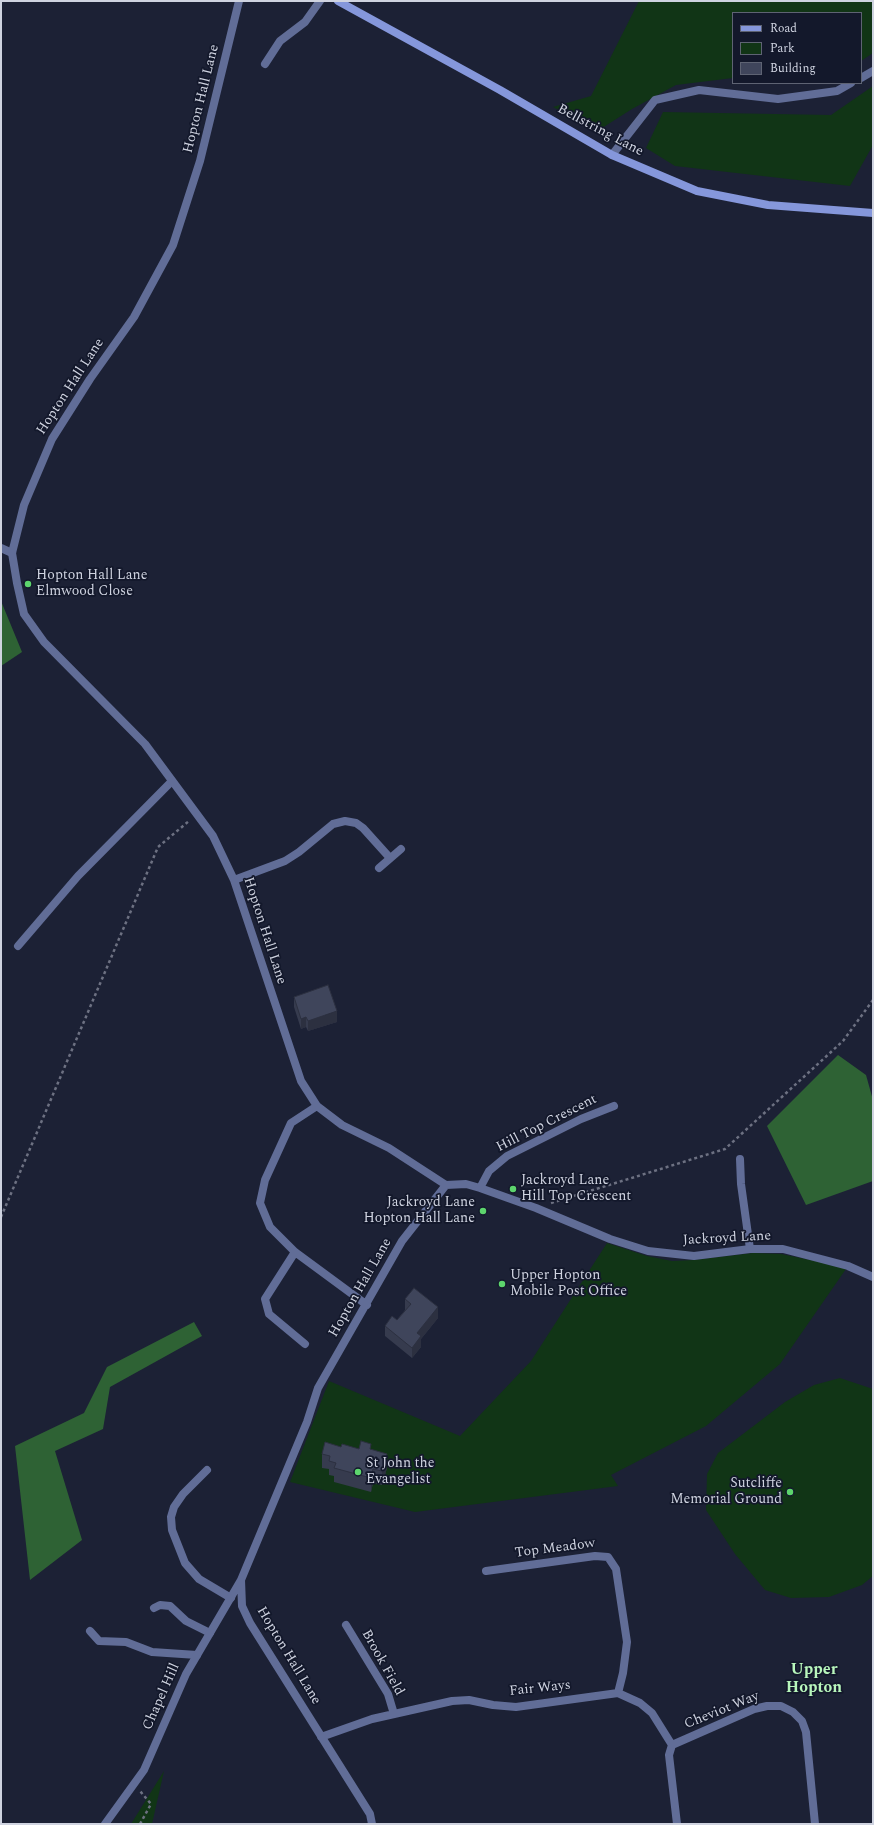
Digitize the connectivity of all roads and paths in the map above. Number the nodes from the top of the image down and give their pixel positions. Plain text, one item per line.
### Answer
1 (238, 1) edge
2 (320, 1) edge
3 (338, 1) edge
4 (265, 64) dead end
5 (873, 71) edge
6 (862, 77) edge
7 (849, 84) edge
8 (612, 155) junction
9 (873, 213) edge
10 (1, 548) edge
11 (12, 553) junction
12 (172, 780) junction
13 (197, 814) junction
14 (401, 849) dead end
15 (390, 858) junction
16 (379, 868) dead end
17 (234, 880) junction
18 (18, 946) dead end
19 (873, 1000) edge
20 (317, 1106) junction
21 (614, 1106) dead end
22 (740, 1159) dead end
23 (446, 1185) junction
24 (480, 1188) junction
25 (536, 1208) junction
26 (1, 1217) edge
27 (750, 1249) junction
28 (295, 1252) junction
29 (873, 1277) edge
30 (367, 1305) junction
31 (305, 1344) dead end
32 (207, 1470) dead end
33 (486, 1572) dead end
34 (241, 1580) junction
35 (231, 1598) junction
36 (154, 1608) dead end
37 (346, 1625) dead end
38 (90, 1631) dead end
39 (210, 1633) junction
40 (197, 1655) junction
41 (618, 1693) junction
42 (394, 1714) junction
43 (321, 1737) junction
44 (672, 1745) junction
45 (134, 1783) junction
46 (105, 1824) edge
47 (140, 1824) edge
48 (372, 1824) edge
49 (676, 1824) edge
50 (815, 1824) edge

1 - 11 street, Hopton Hall Lane
2 - 4 street
3 - 8 main road, Bellstring Lane
5 - 6 street
7 - 8 street
8 - 9 main road, Bellstring Lane
10 - 11 street
11 - 12 street, Hopton Hall Lane
12 - 13 street, Hopton Hall Lane
12 - 18 street
13 - 17 street, Hopton Hall Lane
13 - 26 path
14 - 15 street
15 - 16 street
15 - 17 street
17 - 20 street, Hopton Hall Lane
19 - 25 path
20 - 23 street, Hopton Hall Lane
20 - 28 street
21 - 24 street, Hill Top Crescent
22 - 27 street
23 - 24 street, Jackroyd Lane
23 - 30 street, Hopton Hall Lane
24 - 25 street, Jackroyd Lane
25 - 27 street, Jackroyd Lane
27 - 29 street, Jackroyd Lane
28 - 30 street
28 - 31 street
30 - 34 street, Hopton Hall Lane
32 - 35 street
33 - 41 street, Top Meadow
34 - 35 street, Chapel Hill
34 - 43 street, Hopton Hall Lane
35 - 39 street, Chapel Hill
36 - 39 street
37 - 42 street, Brook Field
38 - 40 street
39 - 40 street, Chapel Hill
40 - 45 street, Chapel Hill
41 - 42 street, Fair Ways
41 - 44 street
42 - 43 street, Fair Ways
43 - 48 street, Hopton Hall Lane
44 - 49 street, Cheviot Way
44 - 50 street, Cheviot Way
45 - 46 street, Chapel Hill
45 - 47 path

